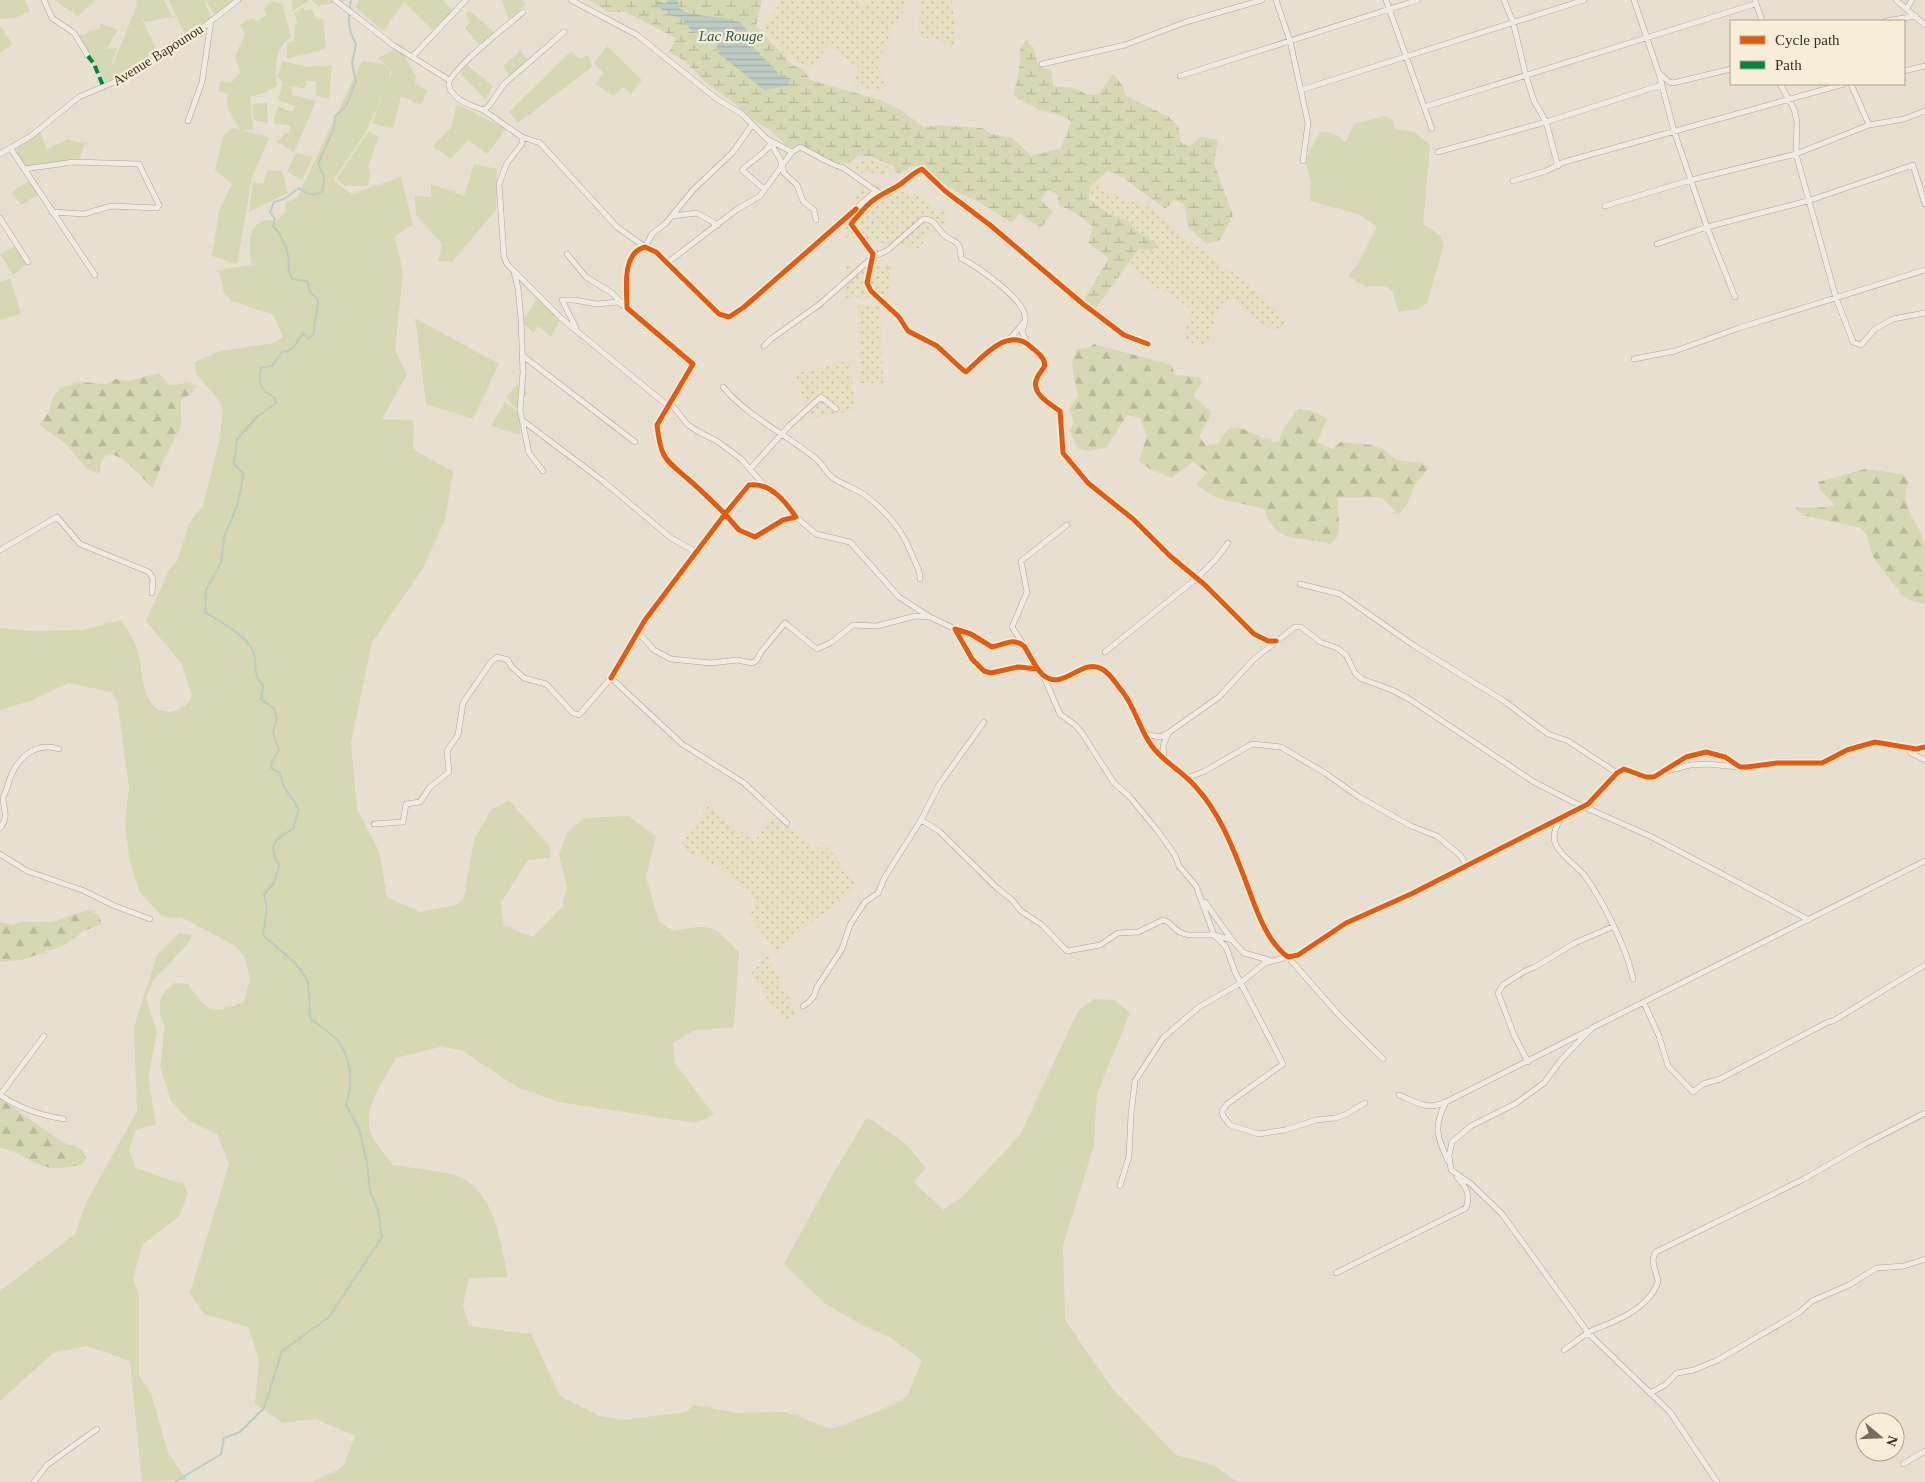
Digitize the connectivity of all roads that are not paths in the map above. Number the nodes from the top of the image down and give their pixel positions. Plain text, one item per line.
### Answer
1 (44, 0) edge
2 (238, 0) edge
3 (335, 0) edge
4 (466, 0) edge
5 (570, 0) edge
6 (1262, 0) edge
7 (1276, 0) edge
8 (1386, 0) edge
9 (1418, 0) edge
10 (1504, 0) edge
11 (1584, 0) edge
12 (1634, 0) edge
13 (1896, 0) edge
14 (1912, 0) edge
15 (1755, 2) edge
16 (1907, 8) junction
17 (1389, 10) junction
18 (523, 12) dead end
19 (1916, 16) junction
20 (211, 20) junction
21 (1762, 20) edge
22 (1892, 20) edge
23 (1513, 22) junction
24 (1925, 25) edge
25 (564, 32) dead end
26 (1646, 36) junction
27 (1290, 40) junction
28 (88, 56) dead end
29 (412, 56) junction
30 (1406, 57) junction
31 (1042, 64) dead end
32 (1925, 66) edge
33 (1730, 69) edge
34 (1905, 71) edge
35 (1659, 74) junction
36 (1180, 76) dead end
37 (1526, 76) junction
38 (449, 80) junction
39 (1661, 85) junction
40 (1781, 85) edge
41 (1840, 85) edge
42 (1851, 85) edge
43 (1301, 90) junction
44 (1789, 99) junction
45 (1424, 107) junction
46 (483, 110) junction
47 (1925, 111) edge
48 (188, 121) dead end
49 (1546, 122) junction
50 (752, 125) junction
51 (1869, 125) junction
52 (1432, 129) dead end
53 (1674, 132) junction
54 (522, 137) junction
55 (769, 142) junction
56 (11, 149) junction
57 (792, 152) junction
58 (1438, 152) dead end
59 (0, 154) edge
60 (1796, 154) junction
61 (1303, 161) dead end
62 (782, 166) junction
63 (1558, 166) junction
64 (24, 169) junction
65 (1692, 180) junction
66 (1513, 182) dead end
67 (764, 189) junction
68 (878, 192) junction
69 (1811, 200) junction
70 (1925, 204) edge
71 (1605, 206) dead end
72 (52, 212) junction
73 (672, 216) junction
74 (0, 218) edge
75 (816, 220) dead end
76 (718, 225) junction
77 (1707, 227) junction
78 (1657, 244) dead end
79 (645, 247) junction
80 (567, 254) dead end
81 (873, 257) junction
82 (28, 262) dead end
83 (667, 263) junction
84 (1925, 270) edge
85 (514, 272) junction
86 (94, 275) dead end
87 (1735, 297) dead end
88 (1836, 298) junction
89 (627, 308) junction
90 (1925, 313) edge
91 (1025, 320) junction
92 (578, 332) junction
93 (1008, 341) junction
94 (1028, 344) junction
95 (1148, 344) dead end
96 (764, 346) dead end
97 (523, 356) junction
98 (1634, 359) dead end
99 (723, 387) dead end
100 (667, 405) junction
101 (836, 409) dead end
102 (522, 420) junction
103 (783, 435) junction
104 (635, 442) dead end
105 (750, 469) junction
106 (543, 471) dead end
107 (766, 487) junction
108 (725, 514) junction
109 (796, 517) junction
110 (1067, 525) dead end
111 (1228, 543) dead end
112 (0, 550) edge
113 (696, 552) junction
114 (1196, 578) junction
115 (920, 579) dead end
116 (1300, 584) dead end
117 (152, 593) dead end
118 (930, 617) junction
119 (955, 629) junction
120 (638, 632) junction
121 (1276, 642) junction
122 (1024, 646) junction
123 (1105, 652) dead end
124 (1038, 669) junction
125 (1043, 675) junction
126 (611, 678) junction
127 (984, 722) dead end
128 (1168, 733) junction
129 (1144, 734) junction
130 (1925, 747) edge
131 (1909, 748) junction
132 (59, 749) dead end
133 (1925, 760) edge
134 (1165, 761) junction
135 (1740, 767) junction
136 (1617, 773) junction
137 (1660, 773) junction
138 (1188, 778) junction
139 (1582, 806) junction
140 (1562, 816) junction
141 (921, 820) junction
142 (788, 823) dead end
143 (374, 824) dead end
144 (0, 828) edge
145 (0, 854) edge
146 (1925, 861) edge
147 (1466, 865) junction
148 (1202, 897) junction
149 (150, 919) dead end
150 (1809, 920) junction
151 (1612, 927) junction
152 (1214, 935) junction
153 (1232, 940) junction
154 (1288, 957) junction
155 (1272, 960) junction
156 (1925, 965) edge
157 (1633, 979) dead end
158 (1241, 982) junction
159 (1644, 1003) junction
160 (803, 1006) dead end
161 (1592, 1028) junction
162 (44, 1036) dead end
163 (1383, 1059) dead end
164 (1528, 1062) junction
165 (0, 1095) edge
166 (1399, 1095) dead end
167 (1446, 1102) junction
168 (1365, 1103) dead end
169 (1925, 1113) edge
170 (64, 1119) dead end
171 (1451, 1170) junction
172 (1120, 1186) dead end
173 (1925, 1259) edge
174 (1336, 1273) dead end
175 (1589, 1334) junction
176 (1564, 1350) dead end
177 (1650, 1393) junction
178 (97, 1428) dead end
179 (1924, 1453) edge
180 (1903, 1464) dead end
181 (34, 1482) edge
182 (1717, 1482) edge

1 - 28 street
2 - 20 street, Avenue Bapounou
3 - 29 street
4 - 29 street
5 - 50 street
6 - 31 street
7 - 27 street
8 - 17 street
9 - 17 street
10 - 23 street
11 - 23 street
12 - 26 street
13 - 16 street
14 - 16 street
15 - 21 street
15 - 26 street
16 - 19 street
17 - 27 street
17 - 30 street
18 - 38 street
19 - 22 street
19 - 24 street
20 - 48 street
20 - 56 street, Avenue Bapounou
23 - 30 street
23 - 37 street
25 - 46 street
26 - 35 street
26 - 37 street
27 - 36 street
27 - 43 street
29 - 38 street
30 - 43 street
30 - 45 street
32 - 34 street
33 - 35 street
35 - 39 street
37 - 45 street
37 - 49 street
38 - 46 street
39 - 49 street
39 - 53 street
40 - 44 street
41 - 44 street
42 - 51 street
43 - 61 street
44 - 53 street
44 - 60 street
45 - 52 street
46 - 54 street
47 - 51 street
49 - 58 street
49 - 63 street
50 - 55 street
50 - 73 street
51 - 60 street
53 - 63 street
53 - 65 street
54 - 79 street
54 - 85 street
55 - 57 street
55 - 62 street
55 - 67 street
56 - 59 street, Avenue Bapounou
56 - 64 street
57 - 62 street
57 - 68 street
60 - 65 street
60 - 69 street
62 - 67 street
62 - 75 street
63 - 66 street
64 - 72 street
64 - 72 street
65 - 71 street
65 - 77 street
67 - 76 street
68 - 81 street
68 - 83 street
68 - 95 street
69 - 70 street
69 - 77 street
69 - 88 street
72 - 86 street
73 - 76 street
73 - 79 street
74 - 82 street
76 - 83 street
77 - 78 street
77 - 87 street
79 - 83 street
79 - 89 street
80 - 89 street
81 - 91 street
81 - 93 street
81 - 96 street
84 - 88 street
85 - 92 street
85 - 97 street
88 - 90 street
88 - 98 street
89 - 92 street
89 - 100 street
91 - 93 street
91 - 94 street
92 - 100 street
93 - 94 street
94 - 114 street
97 - 102 street
97 - 104 street
99 - 103 street
100 - 105 street
100 - 108 street
101 - 103 street
102 - 106 street
102 - 113 street
103 - 105 street
103 - 115 street
105 - 107 street
107 - 108 street
107 - 109 street
108 - 109 street
108 - 113 street
109 - 118 street
110 - 122 street
111 - 114 street
112 - 117 street
113 - 120 street
114 - 121 street
114 - 123 street
116 - 136 street
118 - 119 street
118 - 120 street
119 - 122 street
119 - 124 street
120 - 126 street
121 - 128 street
121 - 139 street
122 - 124 street
124 - 125 street
125 - 129 street
125 - 148 street
126 - 142 street
126 - 143 street
127 - 141 street
128 - 129 street
128 - 134 street
129 - 134 street
130 - 131 street
131 - 133 street
131 - 135 street
132 - 144 street
134 - 138 street
135 - 137 street
135 - 137 street
136 - 137 street
136 - 139 street
138 - 147 street
138 - 154 street
139 - 140 street
139 - 150 street
140 - 147 street
140 - 151 street
141 - 152 street
141 - 160 street
145 - 149 street
146 - 150 street
147 - 154 street
148 - 152 street
148 - 153 street
150 - 159 street
151 - 157 street
151 - 164 street
152 - 153 street
152 - 158 street
153 - 155 street
154 - 155 street
154 - 163 street
155 - 158 street
156 - 159 street
158 - 168 street
158 - 172 street
159 - 161 street
161 - 164 street
161 - 171 street
162 - 165 street
164 - 167 street
165 - 170 street
166 - 167 street
167 - 171 street
169 - 175 street
171 - 174 street
171 - 175 street
173 - 177 street
175 - 176 street
175 - 177 street
177 - 182 street
178 - 181 street
179 - 180 street

